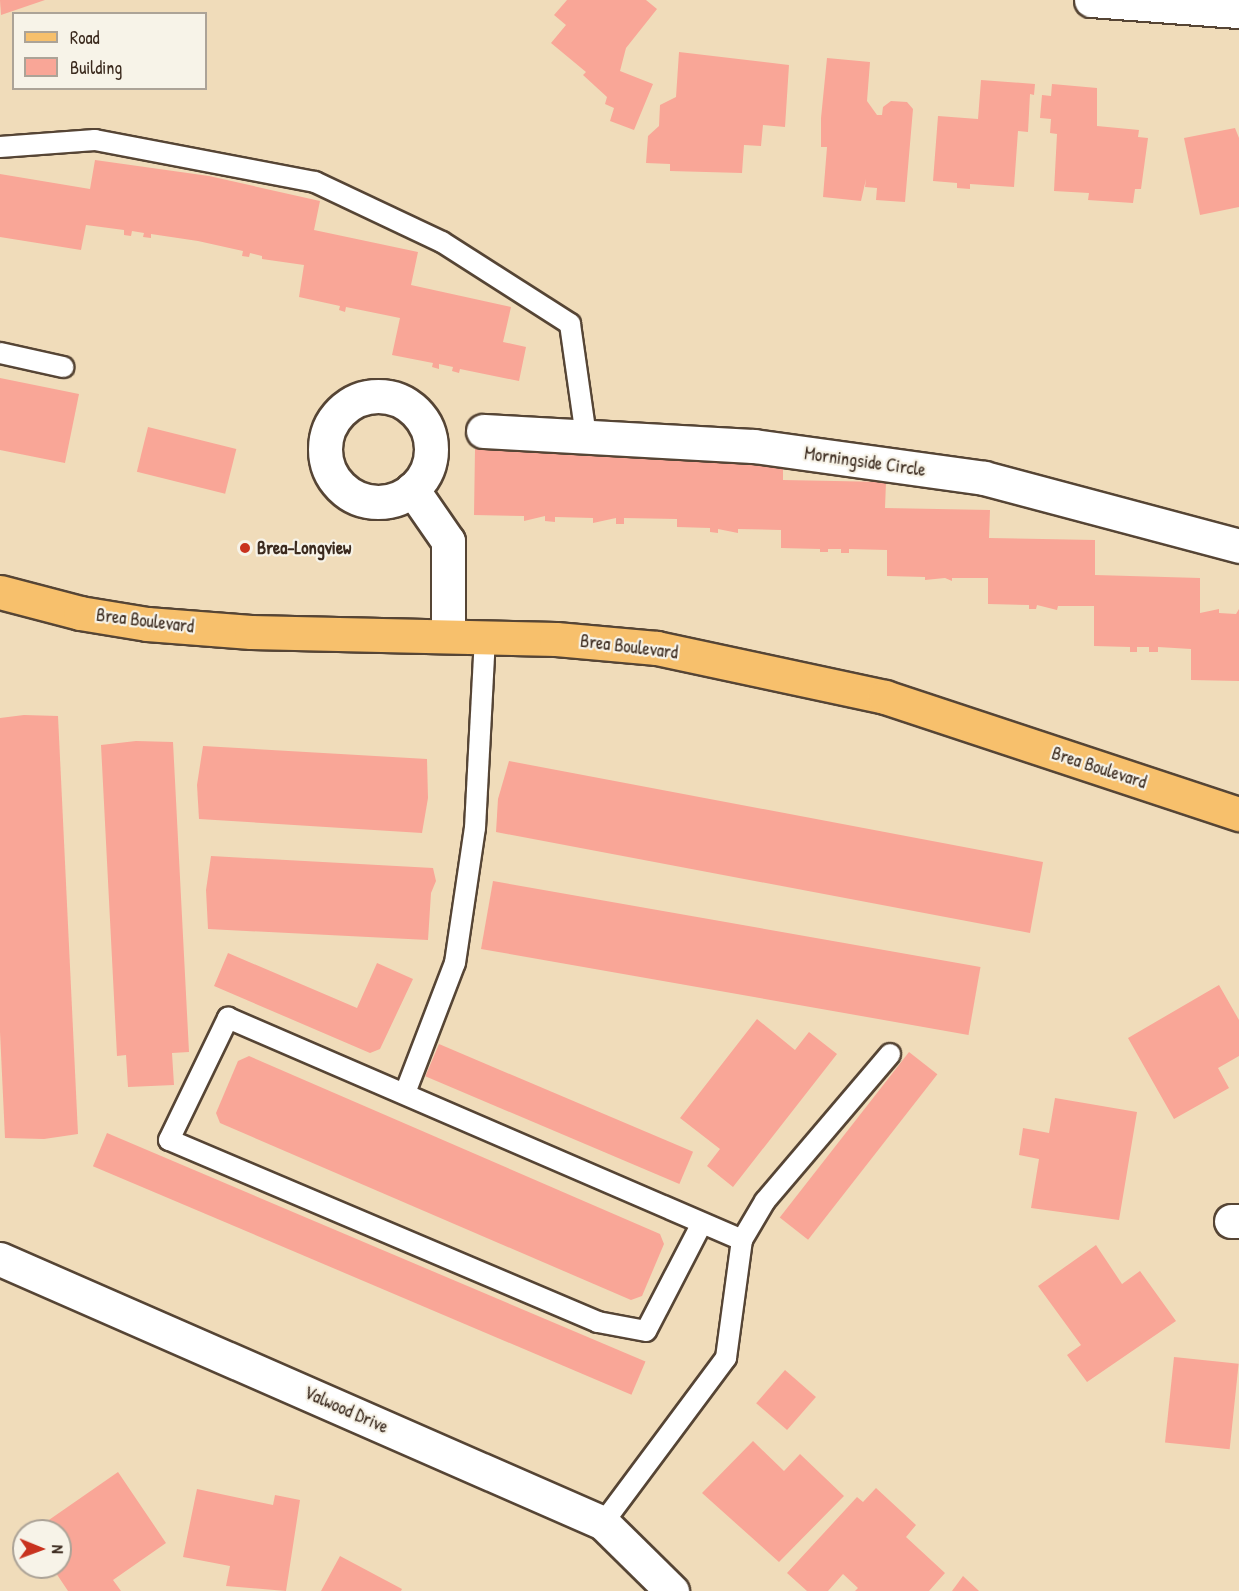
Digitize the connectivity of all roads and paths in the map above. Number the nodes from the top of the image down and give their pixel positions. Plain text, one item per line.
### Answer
1 (1091, 0) edge
2 (1239, 11) edge
3 (0, 147) edge
4 (0, 353) edge
5 (63, 367) dead end
6 (483, 431) dead end
7 (586, 437) junction
8 (412, 489) dead end
9 (1239, 546) edge
10 (0, 592) edge
11 (448, 636) junction
12 (485, 637) junction
13 (1239, 814) edge
14 (890, 1054) dead end
15 (405, 1093) junction
16 (701, 1225) junction
17 (742, 1240) junction
18 (0, 1259) edge
19 (603, 1522) junction
20 (672, 1591) edge

1 - 2 street
3 - 7 lane
4 - 5 lane
6 - 7 street, Morningside Circle
7 - 9 street, Morningside Circle
8 - 11 street
10 - 11 main road, Brea Boulevard
11 - 12 main road, Brea Boulevard
12 - 13 main road, Brea Boulevard
12 - 15 lane
14 - 17 lane
15 - 16 lane
15 - 16 lane
16 - 17 lane
17 - 19 lane
18 - 19 street, Valwood Drive
19 - 20 street, Valwood Drive

